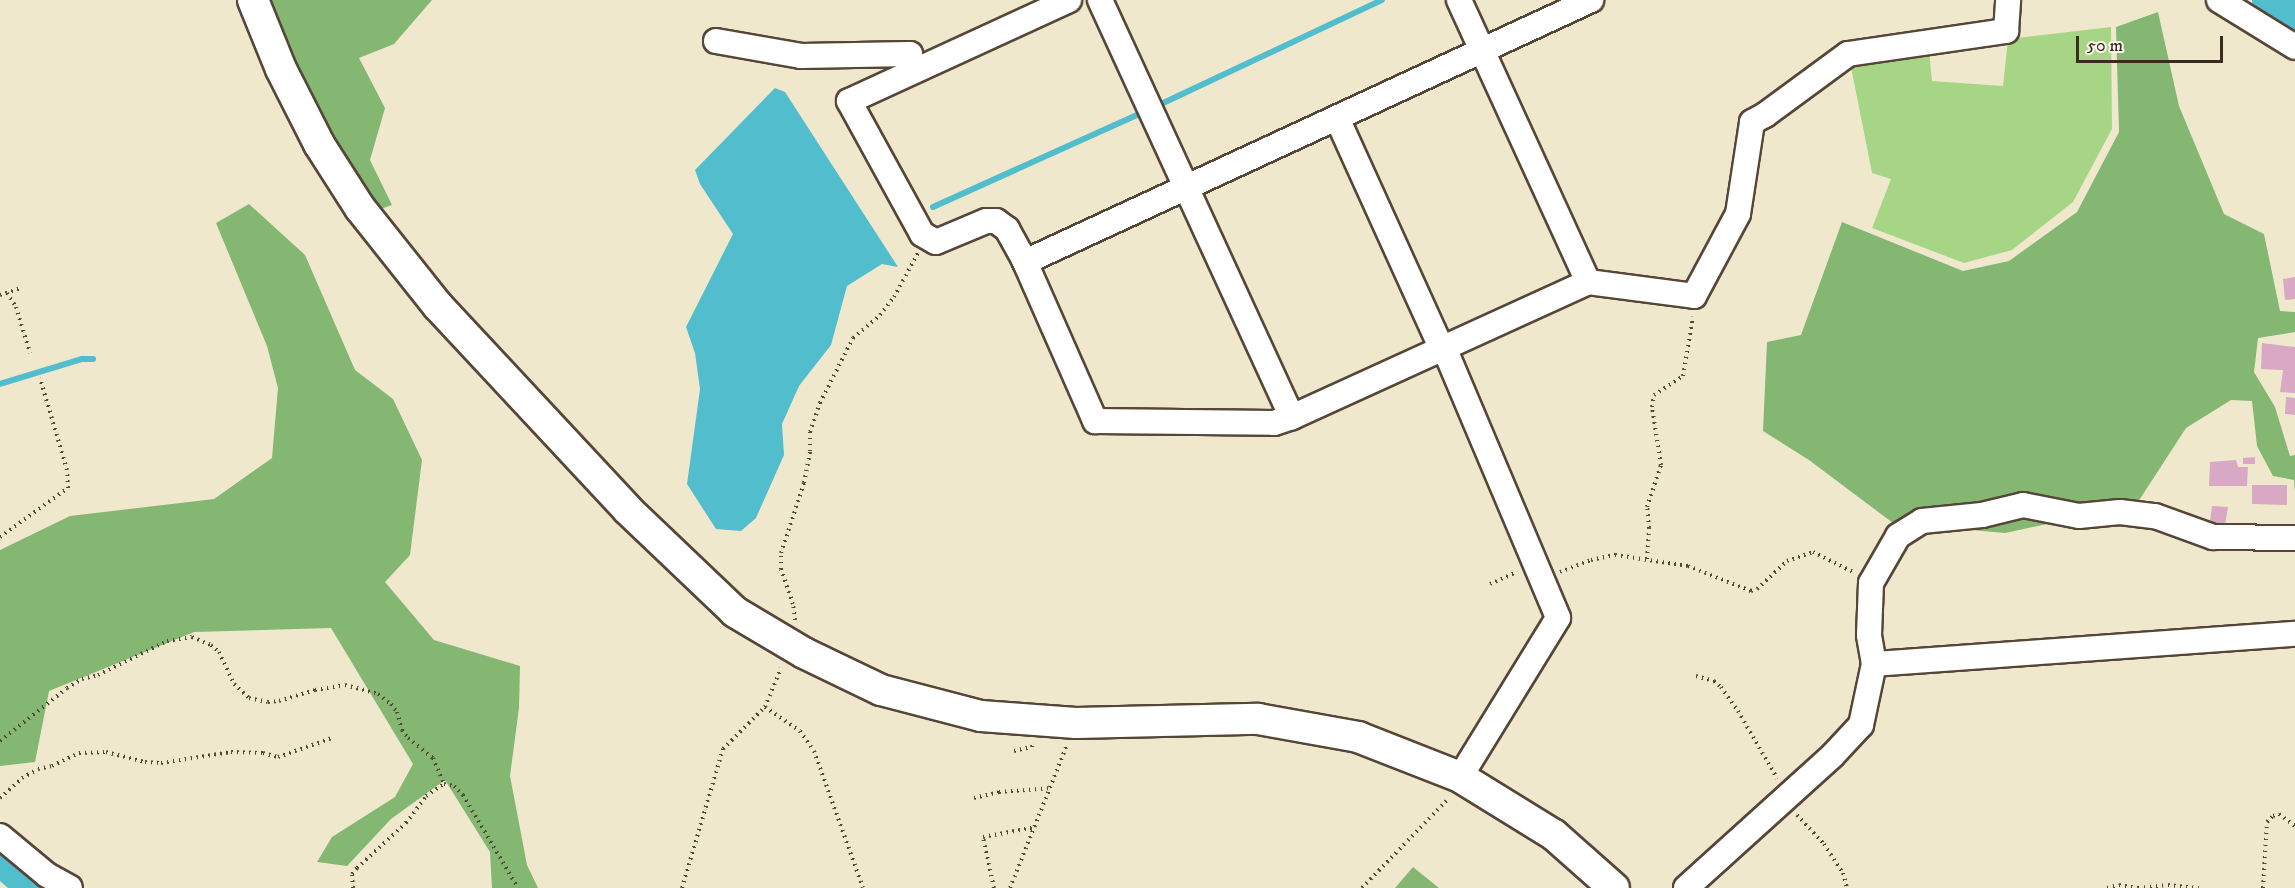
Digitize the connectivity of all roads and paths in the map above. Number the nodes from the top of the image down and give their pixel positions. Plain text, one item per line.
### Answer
1 (253, 0) edge
2 (1069, 0) edge
3 (1100, 0) edge
4 (1460, 0) edge
5 (1591, 0) edge
6 (2008, 0) edge
7 (2219, 0) edge
8 (716, 41) dead end
9 (2295, 47) edge
10 (1482, 49) junction
11 (912, 70) junction
12 (1337, 118) junction
13 (1187, 188) junction
14 (927, 237) junction
15 (1025, 262) junction
16 (1588, 282) junction
17 (22, 288) dead end
18 (7, 293) junction
19 (0, 295) edge
20 (1694, 296) junction
21 (1442, 349) junction
22 (30, 353) dead end
23 (40, 378) dead end
24 (1292, 417) junction
25 (0, 537) edge
26 (2295, 538) edge
27 (1647, 559) junction
28 (1538, 572) junction
29 (1871, 583) junction
30 (1490, 584) dead end
31 (2295, 634) edge
32 (789, 644) junction
33 (1874, 664) junction
34 (1696, 676) dead end
35 (765, 707) junction
36 (332, 738) dead end
37 (0, 741) edge
38 (1067, 745) dead end
39 (1462, 778) junction
40 (444, 784) junction
41 (1051, 788) junction
42 (1786, 796) junction
43 (0, 798) edge
44 (974, 798) dead end
45 (2295, 826) edge
46 (1036, 827) junction
47 (0, 836) edge
48 (70, 888) edge
49 (353, 888) edge
50 (518, 888) edge
51 (682, 888) edge
52 (862, 888) edge
53 (994, 888) edge
54 (1010, 888) edge
55 (1362, 888) edge
56 (1614, 888) edge
57 (1686, 888) edge
58 (1847, 888) edge
59 (2107, 888) edge
60 (2199, 888) edge
61 (2264, 888) edge

1 - 32 street
2 - 11 street
3 - 13 street
4 - 10 street
5 - 10 street
6 - 20 street
7 - 9 street
8 - 11 street
10 - 12 street
10 - 16 street
11 - 14 street
12 - 13 street
12 - 21 street
13 - 15 street
13 - 24 street
14 - 15 street
14 - 32 path
15 - 24 street
16 - 20 street
16 - 21 street
17 - 18 path
18 - 19 path
18 - 22 path
20 - 27 path
21 - 24 street
21 - 28 street
23 - 25 path
26 - 29 street
27 - 28 path
27 - 29 path
28 - 30 path
28 - 39 street
29 - 33 street
31 - 33 street
32 - 35 path
32 - 39 street
33 - 42 street
34 - 42 path
35 - 51 path
35 - 52 path
36 - 43 path
37 - 40 path
38 - 41 path
39 - 55 path
39 - 56 street
40 - 49 path
40 - 50 path
41 - 44 path
41 - 46 path
42 - 57 street
42 - 58 path
45 - 61 path
46 - 53 path
46 - 54 path
47 - 48 street
59 - 60 path

